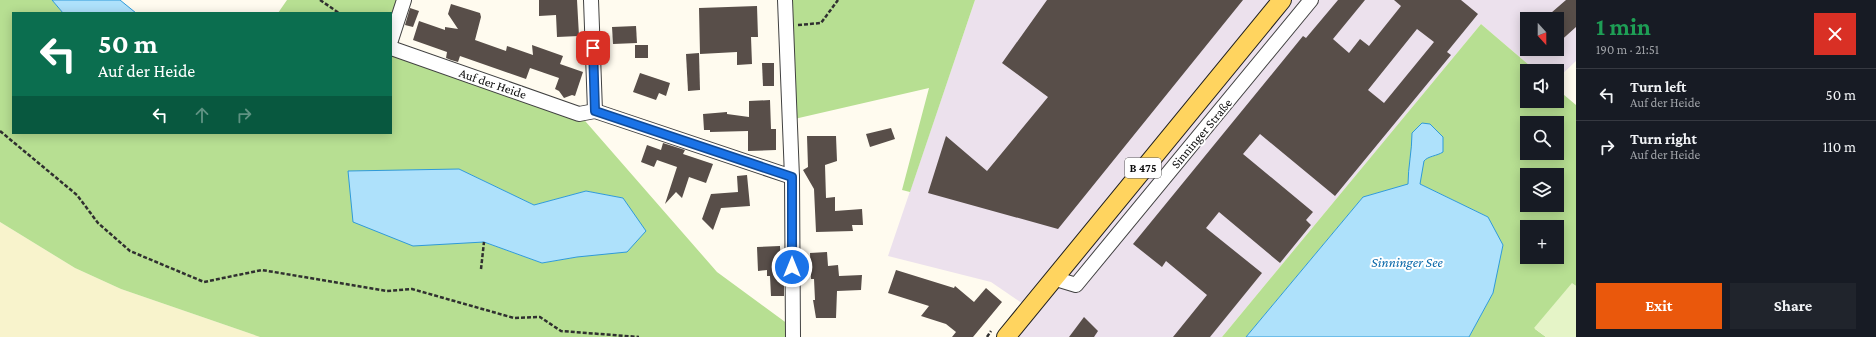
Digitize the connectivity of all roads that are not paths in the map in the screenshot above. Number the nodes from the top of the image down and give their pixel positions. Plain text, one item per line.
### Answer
1 (404, 0) edge
2 (591, 0) edge
3 (785, 0) edge
4 (1282, 0) edge
5 (1311, 0) edge
6 (392, 37) edge
7 (392, 48) edge
8 (595, 111) junction
9 (792, 177) junction
10 (1053, 278) junction
11 (793, 337) edge
12 (1006, 337) edge

1 - 6 street
2 - 8 street
3 - 9 street
4 - 10 main road, Sinninger Straße / B 475
5 - 10 street, Sinninger Straße
7 - 8 street, Auf der Heide
8 - 9 street, Auf der Heide
9 - 11 street
10 - 12 main road, Sinninger Straße / B 475

